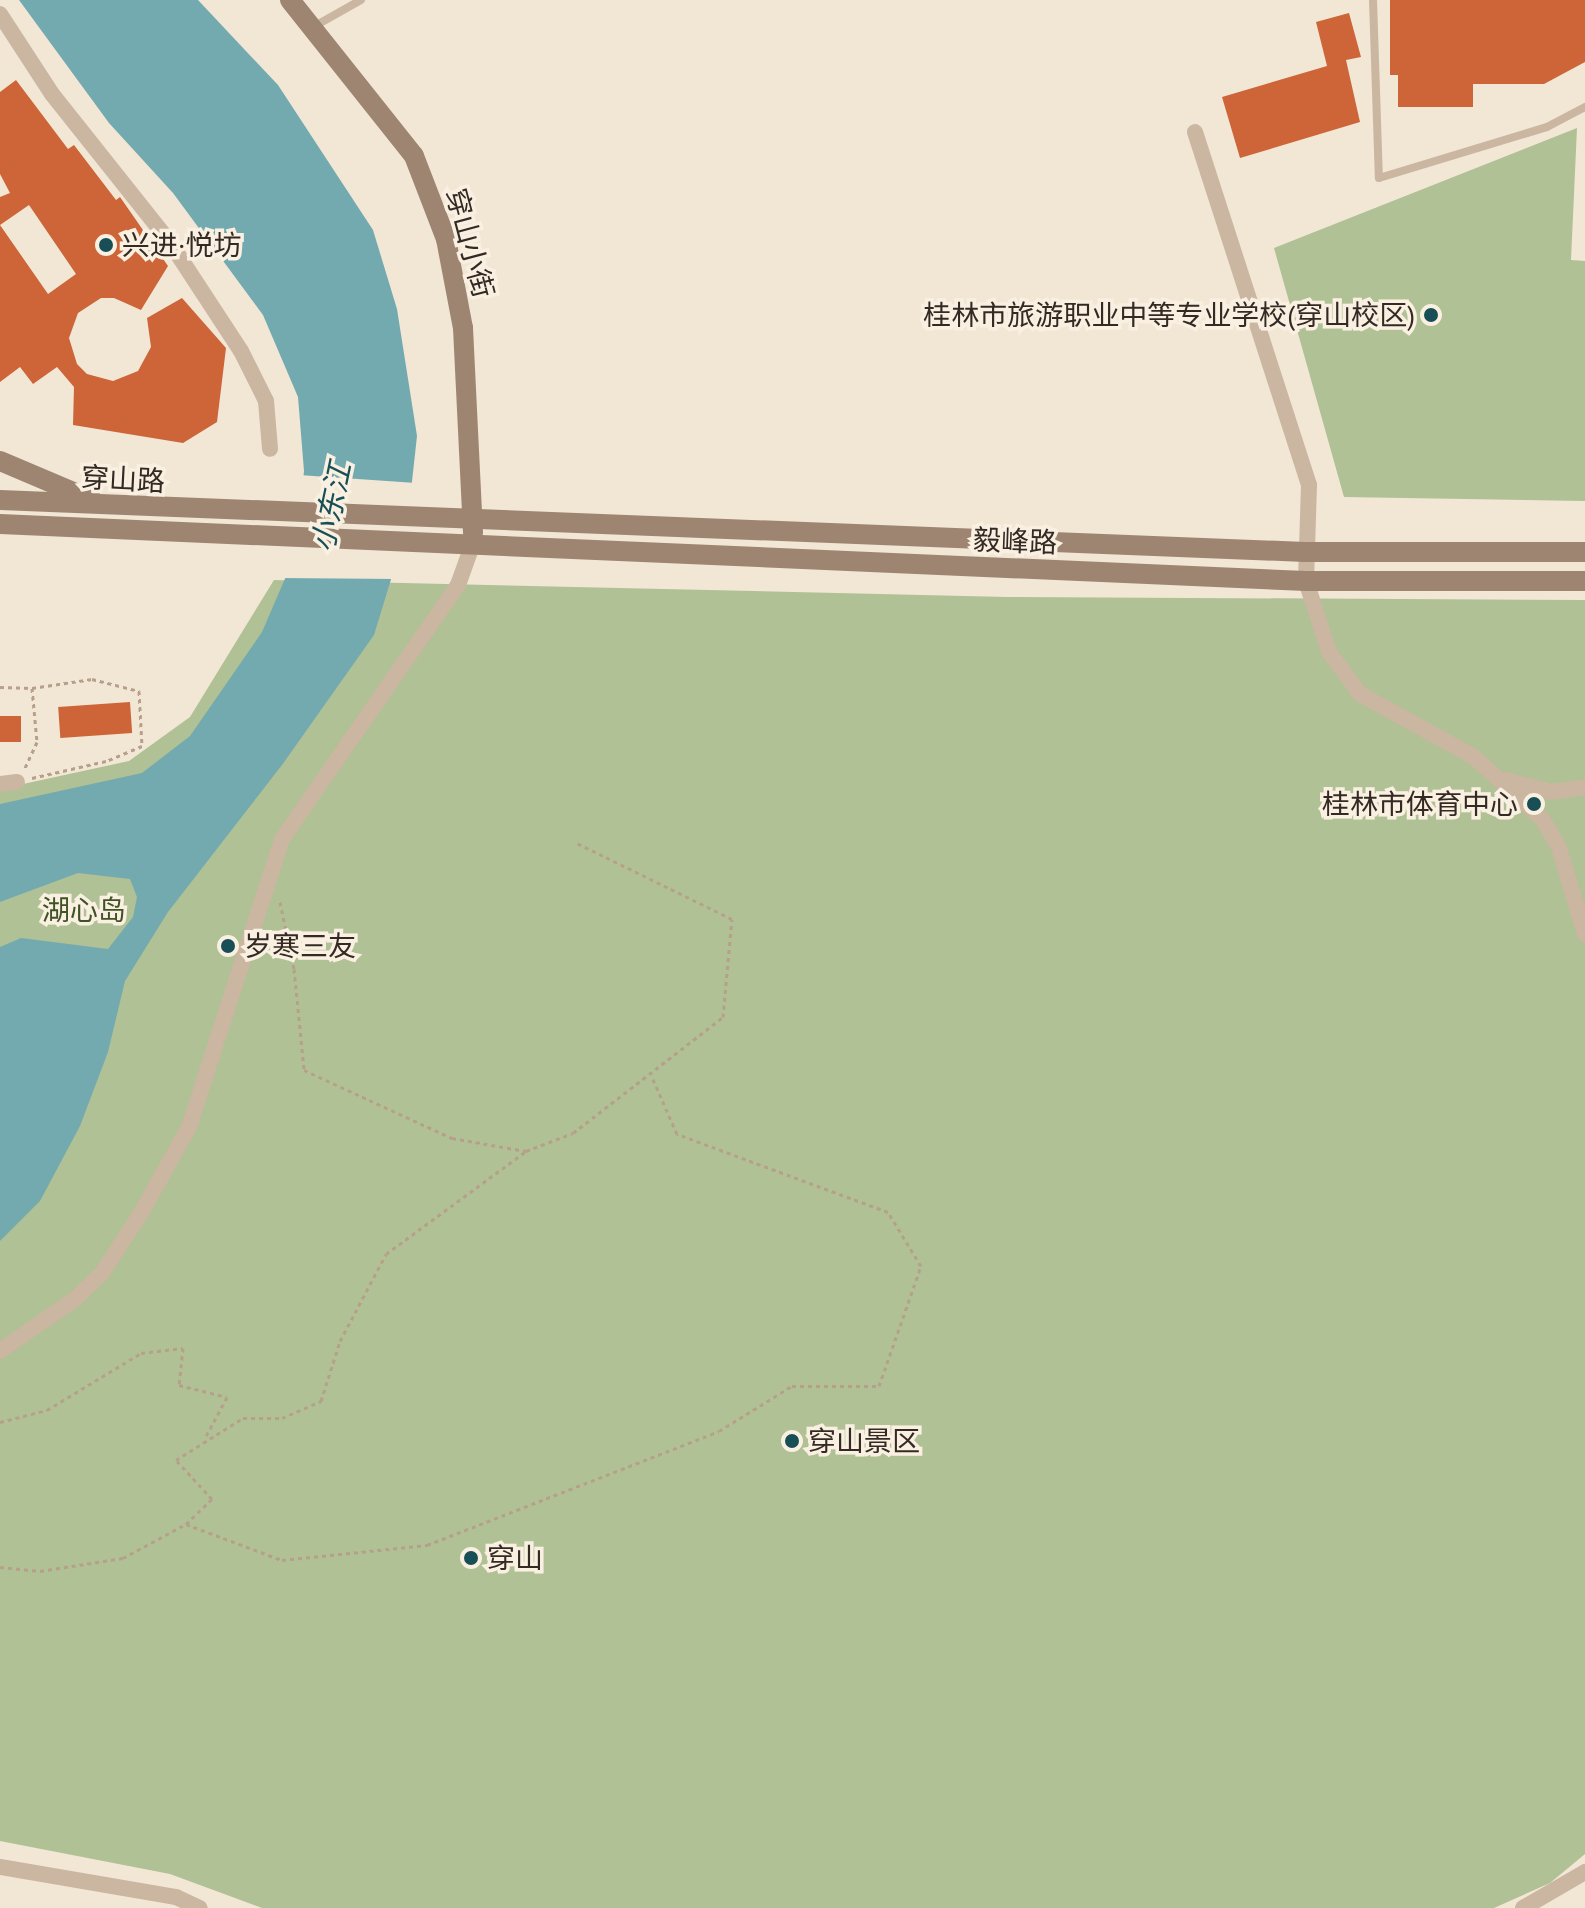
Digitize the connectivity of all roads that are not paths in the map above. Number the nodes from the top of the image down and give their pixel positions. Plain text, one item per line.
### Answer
1 (290, 0) edge
2 (361, 0) edge
3 (1373, 0) edge
4 (0, 14) edge
5 (313, 28) junction
6 (1585, 107) edge
7 (1195, 132) dead end
8 (270, 449) dead end
9 (0, 461) edge
10 (0, 500) edge
11 (110, 507) junction
12 (447, 520) joint
13 (473, 521) junction
14 (0, 524) edge
15 (443, 544) joint
16 (472, 546) junction
17 (1305, 552) junction
18 (1585, 552) edge
19 (1306, 581) junction
20 (1585, 581) edge
21 (1501, 778) junction
22 (1585, 787) edge
23 (1585, 934) edge
24 (0, 1351) edge
25 (0, 1867) edge
26 (1585, 1872) edge
27 (200, 1908) edge
28 (1523, 1908) edge

1 - 5 main road, 穿山小街
2 - 5 lane
3 - 6 lane
4 - 8 street
5 - 13 main road, 穿山小街
7 - 17 street
9 - 11 main road
10 - 11 main road, 穿山路
11 - 12 main road, 穿山路
12 - 13 main road, 毅峰路
13 - 16 main road, 穿山小街
13 - 17 main road, 毅峰路
14 - 15 main road, 穿山路
15 - 16 main road, 毅峰路
16 - 19 main road, 毅峰路
16 - 24 street
17 - 18 main road, 毅峰路
17 - 19 street
19 - 20 main road, 毅峰路
19 - 21 street
21 - 22 street
21 - 23 street
25 - 27 street
26 - 28 street

